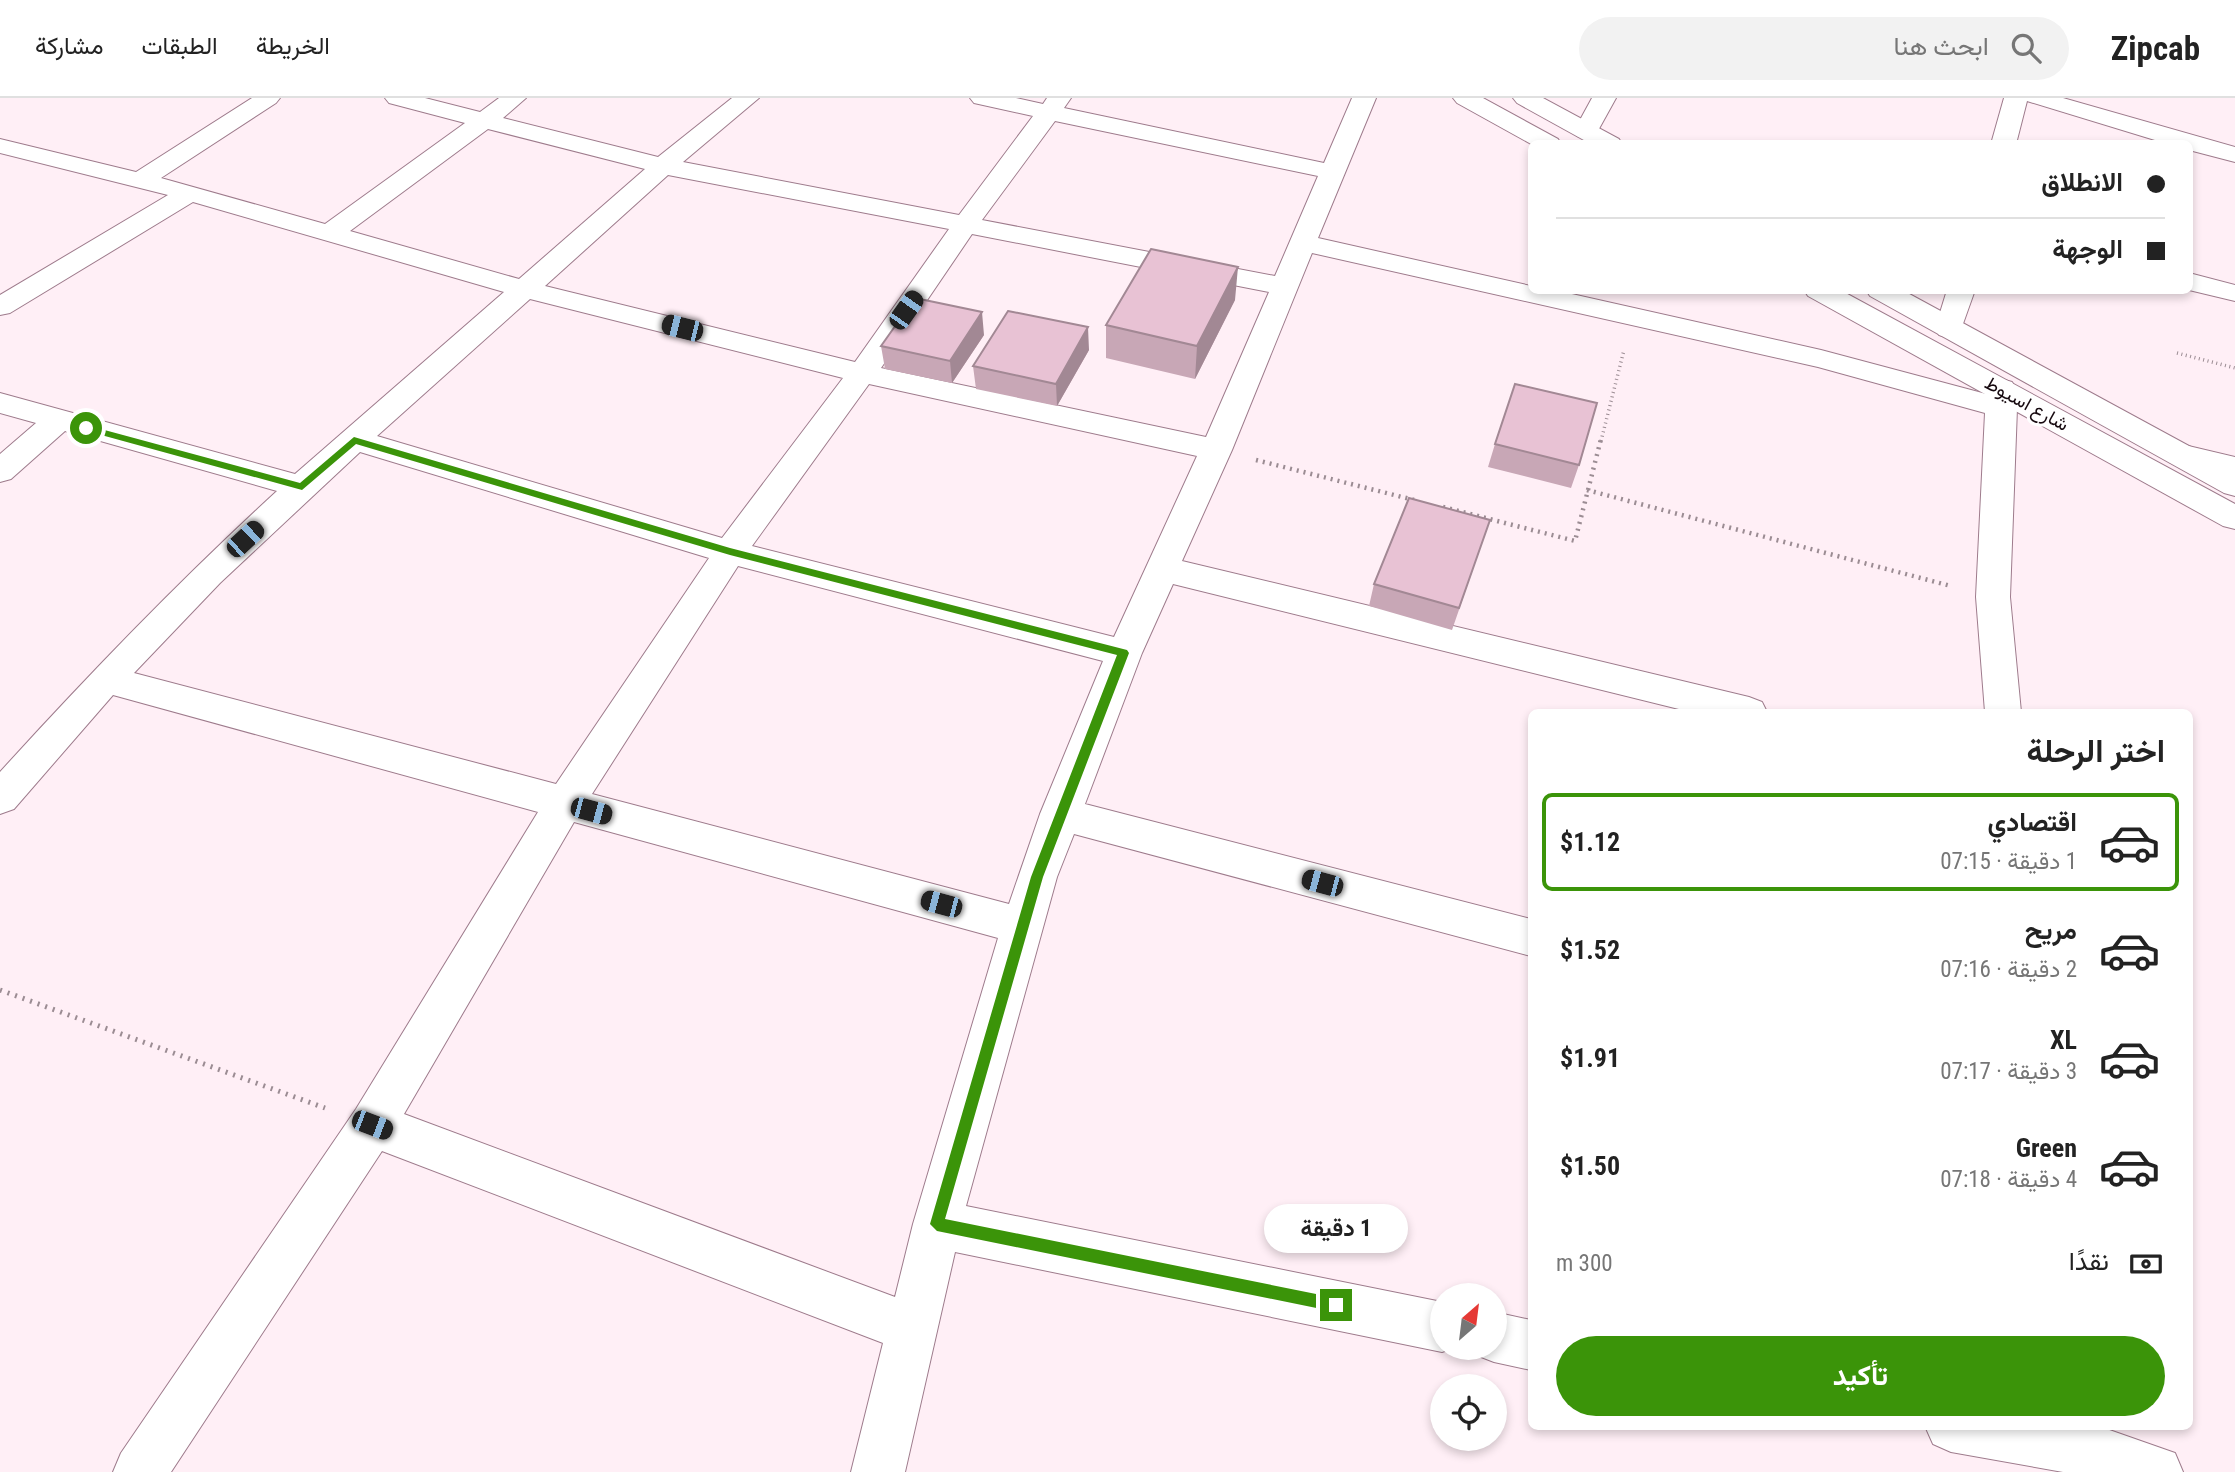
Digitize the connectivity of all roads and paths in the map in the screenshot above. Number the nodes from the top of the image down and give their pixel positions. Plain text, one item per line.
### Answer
1 (268, 98) edge
2 (397, 98) edge
3 (514, 98) edge
4 (747, 98) edge
5 (982, 98) edge
6 (1364, 98) edge
7 (1465, 98) edge
8 (1525, 98) edge
9 (1604, 98) edge
10 (2016, 98) edge
11 (2037, 98) edge
12 (1054, 105) edge
13 (485, 119) junction
14 (1586, 131) junction
15 (1542, 140) edge
16 (1603, 140) edge
17 (2004, 140) edge
18 (2183, 140) edge
19 (2193, 143) edge
20 (0, 146) edge
21 (2235, 155) edge
22 (663, 166) junction
23 (1333, 172) junction
24 (141, 180) junction
25 (190, 193) junction
26 (965, 225) junction
27 (331, 232) junction
28 (1303, 243) junction
29 (2193, 282) edge
30 (1283, 286) junction
31 (527, 290) junction
32 (1528, 292) edge
33 (2235, 293) edge
34 (1537, 294) edge
35 (1825, 294) edge
36 (1887, 294) edge
37 (1960, 294) edge
38 (0, 307) edge
39 (1634, 315) junction
40 (1950, 329) junction
41 (2177, 353) dead end
42 (2235, 368) edge
43 (862, 373) junction
44 (2001, 398) junction
45 (0, 402) edge
46 (60, 420) junction
47 (354, 440) junction
48 (1216, 450) junction
49 (2179, 455) junction
50 (2235, 468) edge
51 (0, 471) edge
52 (2235, 485) edge
53 (302, 487) junction
54 (1587, 490) junction
55 (1416, 500) edge
56 (1442, 507) edge
57 (2235, 518) edge
58 (730, 552) junction
59 (1163, 569) junction
60 (1993, 597) junction
61 (1124, 653) junction
62 (106, 679) junction
63 (1737, 709) edge
64 (2003, 709) edge
65 (0, 797) edge
66 (564, 804) junction
67 (1060, 814) junction
68 (1021, 926) junction
69 (1528, 937) edge
70 (0, 990) edge
71 (372, 1125) junction
72 (937, 1224) junction
73 (1430, 1325) edge
74 (910, 1328) junction
75 (1507, 1340) edge
76 (1528, 1344) edge
77 (1975, 1430) edge
78 (2093, 1450) edge
79 (140, 1472) edge
80 (878, 1472) edge
81 (2157, 1472) edge

1 - 24 street
2 - 13 street
3 - 13 street
4 - 22 street
5 - 12 street
6 - 23 street
7 - 15 street
8 - 14 street
9 - 14 street
10 - 17 street
11 - 18 street
12 - 23 street
12 - 26 street
13 - 22 street
13 - 27 street
14 - 16 street
19 - 21 street
20 - 24 street
22 - 26 street
22 - 31 street
23 - 28 street
24 - 25 street
25 - 27 street
25 - 38 street
26 - 30 street
26 - 43 street
27 - 31 street
28 - 30 street
28 - 32 street
29 - 33 street
30 - 48 street
31 - 43 street
31 - 47 street
34 - 39 street
35 - 44 street, شارع اسيوط
36 - 40 street, شارع اسيوط
37 - 40 street
39 - 44 street
39 - 54 path
40 - 49 street, شارع اسيوط
41 - 42 path
43 - 48 street
43 - 58 street
44 - 57 street, شارع اسيوط
44 - 60 street
45 - 46 street
46 - 51 street
46 - 53 street
47 - 53 street
47 - 58 street
48 - 55 path
48 - 59 street
49 - 50 street
49 - 52 street, شارع اسيوط
53 - 62 street
54 - 56 path
54 - 60 path
58 - 61 street
58 - 66 street
59 - 61 street
59 - 63 street
60 - 64 street
61 - 67 street
62 - 65 street
62 - 66 street
66 - 68 street
66 - 71 street
67 - 68 street
67 - 69 street
68 - 72 street
70 - 71 path
71 - 74 street
71 - 79 street
72 - 73 street
72 - 74 street
74 - 80 street
75 - 76 street
77 - 78 street
78 - 81 street

